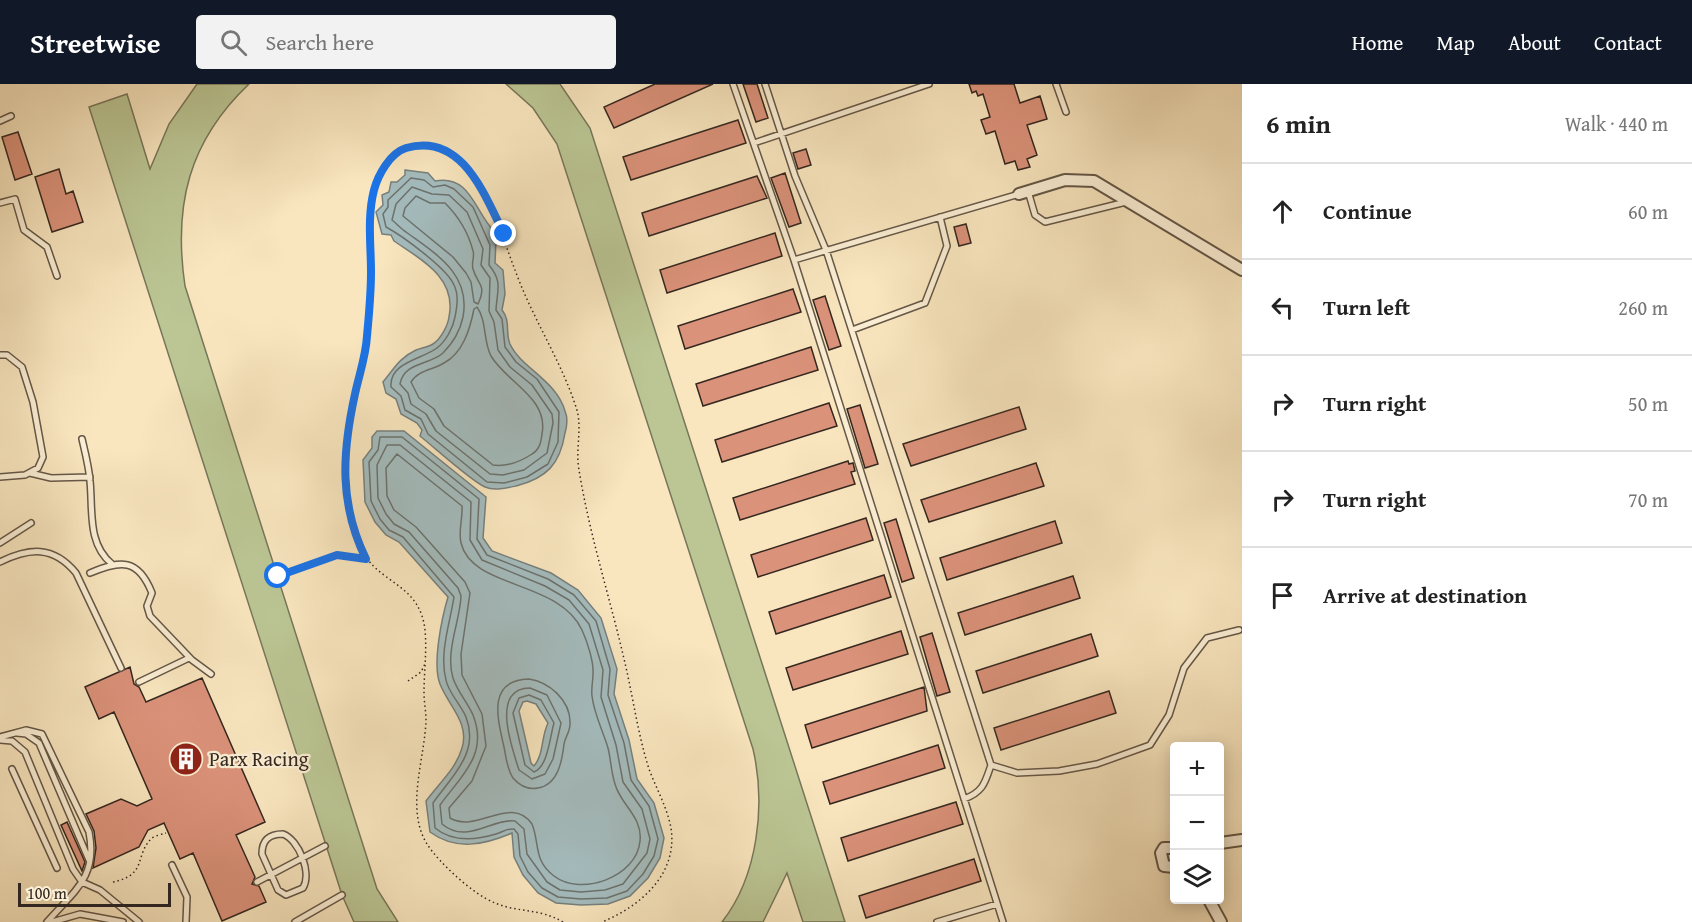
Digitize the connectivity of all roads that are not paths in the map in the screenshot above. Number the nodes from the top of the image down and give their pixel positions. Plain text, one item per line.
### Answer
1 (733, 84) edge
2 (765, 84) edge
3 (929, 84) edge
4 (1056, 84) edge
5 (1066, 112) dead end
6 (11, 116) dead end
7 (0, 121) edge
8 (783, 133) junction
9 (754, 143) junction
10 (1023, 193) junction
11 (1131, 201) junction
12 (0, 203) edge
13 (940, 217) junction
14 (826, 250) junction
15 (794, 260) junction
16 (1242, 270) edge
17 (57, 276) dead end
18 (852, 330) junction
19 (0, 355) edge
20 (82, 439) dead end
21 (30, 473) junction
22 (0, 477) edge
23 (90, 477) junction
24 (31, 524) dead end
25 (0, 543) edge
26 (0, 553) edge
27 (1, 561) edge
28 (112, 564) junction
29 (90, 573) dead end
30 (1239, 630) dead end
31 (189, 658) junction
32 (120, 668) dead end
33 (211, 674) dead end
34 (139, 682) dead end
35 (0, 738) edge
36 (991, 765) junction
37 (12, 770) dead end
38 (964, 799) junction
39 (1242, 840) edge
40 (1224, 842) edge
41 (325, 846) dead end
42 (1170, 848) edge
43 (302, 859) junction
44 (172, 864) dead end
45 (1170, 867) edge
46 (57, 868) dead end
47 (271, 876) junction
48 (82, 882) junction
49 (257, 882) dead end
50 (342, 895) dead end
51 (997, 904) junction
52 (1211, 904) edge
53 (47, 922) edge
54 (52, 922) edge
55 (123, 922) edge
56 (139, 922) edge
57 (186, 922) edge
58 (295, 922) edge
59 (937, 922) edge
60 (1003, 922) edge
61 (1221, 922) edge

1 - 9 lane
2 - 8 lane
3 - 8 lane
4 - 5 lane
6 - 7 lane
8 - 9 lane
8 - 14 lane
9 - 15 lane
10 - 11 street
10 - 11 lane
10 - 13 lane
11 - 16 street
12 - 17 lane
13 - 14 lane
13 - 18 lane
14 - 15 lane
14 - 18 lane
15 - 38 lane
18 - 36 lane
19 - 21 lane
20 - 23 lane
21 - 22 lane
21 - 23 lane
23 - 28 lane
24 - 25 lane
26 - 27 lane
27 - 32 lane
28 - 29 lane
28 - 31 lane
30 - 36 lane
31 - 33 lane
31 - 34 lane
35 - 48 lane
35 - 48 lane
36 - 38 lane
37 - 46 lane
38 - 51 lane
39 - 40 street
41 - 43 lane
42 - 45 street
43 - 47 lane
43 - 47 lane
43 - 47 lane
44 - 57 lane
47 - 49 lane
48 - 53 lane
48 - 56 lane
50 - 58 lane
51 - 59 lane
51 - 60 lane
52 - 61 street
54 - 55 lane

